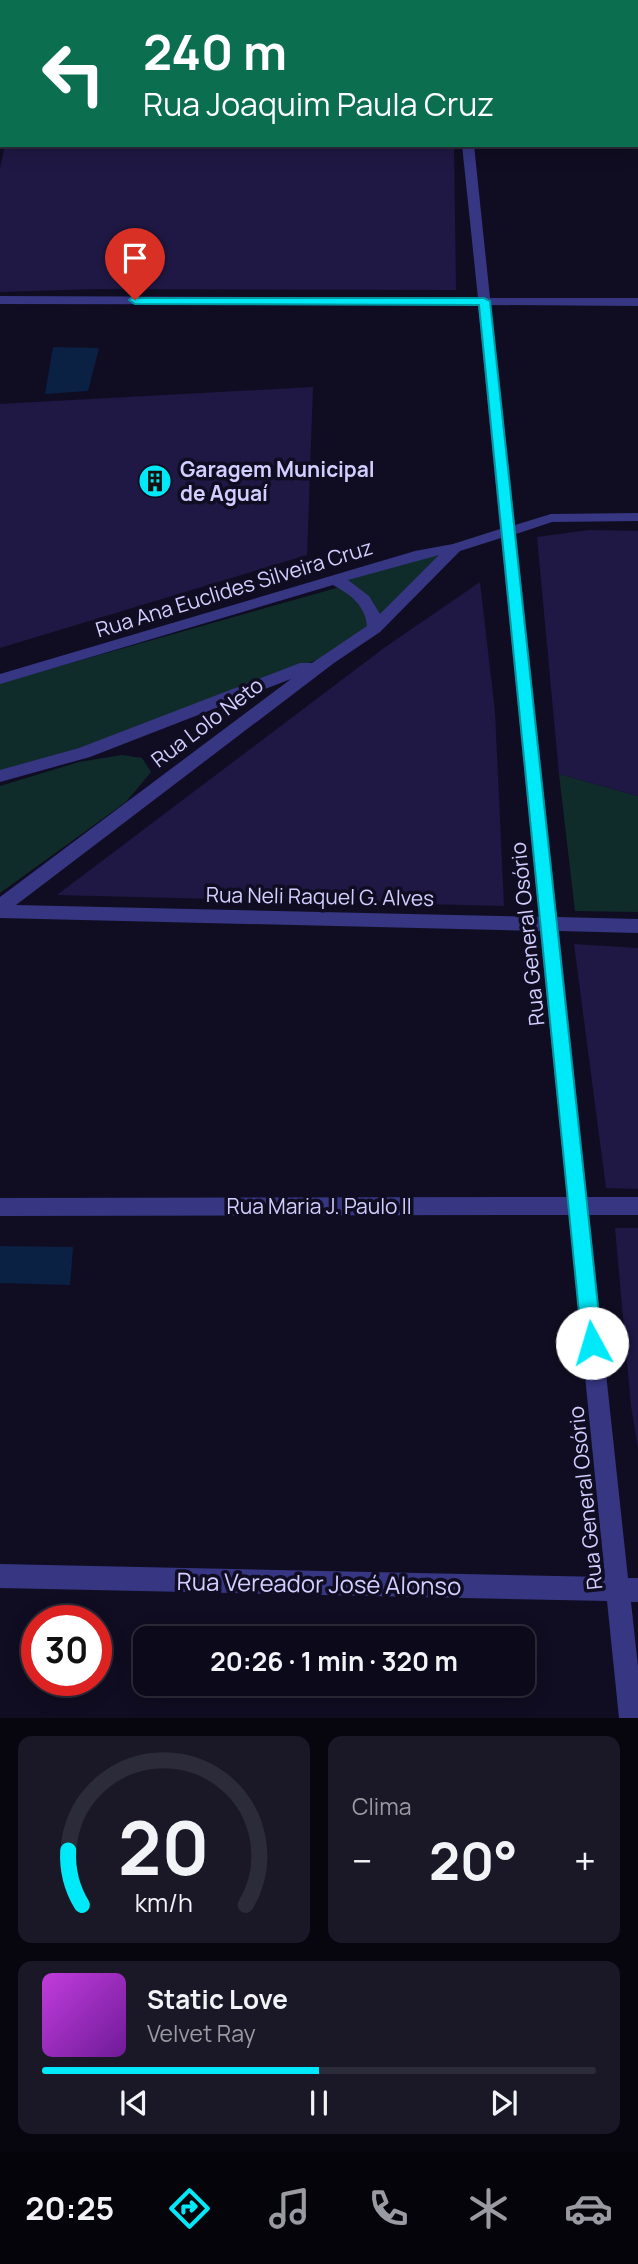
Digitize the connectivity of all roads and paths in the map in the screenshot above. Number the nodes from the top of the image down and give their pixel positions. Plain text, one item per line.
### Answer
1 (468, 147) edge
2 (0, 300) edge
3 (484, 301) junction
4 (638, 302) edge
5 (638, 517) edge
6 (508, 532) junction
7 (455, 548) junction
8 (337, 581) junction
9 (375, 628) junction
10 (328, 659) junction
11 (0, 679) edge
12 (0, 776) edge
13 (0, 909) edge
14 (549, 924) junction
15 (638, 926) edge
16 (578, 1205) junction
17 (638, 1206) edge
18 (0, 1207) edge
19 (0, 1576) edge
20 (628, 1590) edge
21 (631, 1718) edge

1 - 3 street, Rua General Osório
2 - 3 street
3 - 4 street
3 - 6 street, Rua General Osório
5 - 6 street, Rua Ana Euclides Silveira Cruz
6 - 7 street, Rua Ana Euclides Silveira Cruz
6 - 14 street, Rua General Osório
7 - 8 street, Rua Ana Euclides Silveira Cruz
7 - 9 street, Rua Lolo Neto
8 - 9 street
8 - 11 street, Rua Ana Euclides Silveira Cruz
9 - 10 street, Rua Lolo Neto
10 - 12 street
10 - 13 street, Rua Lolo Neto
13 - 14 street, Rua Neli Raquel G. Alves
14 - 15 street, Rua Neli Raquel G. Alves
14 - 16 street, Rua General Osório
16 - 17 street, Rua Maria J. Paulo II
16 - 18 street, Rua Maria J. Paulo II
16 - 20 street, Rua General Osório
19 - 20 street, Rua Vereador José Alonso
20 - 21 street, Rua General Osório

